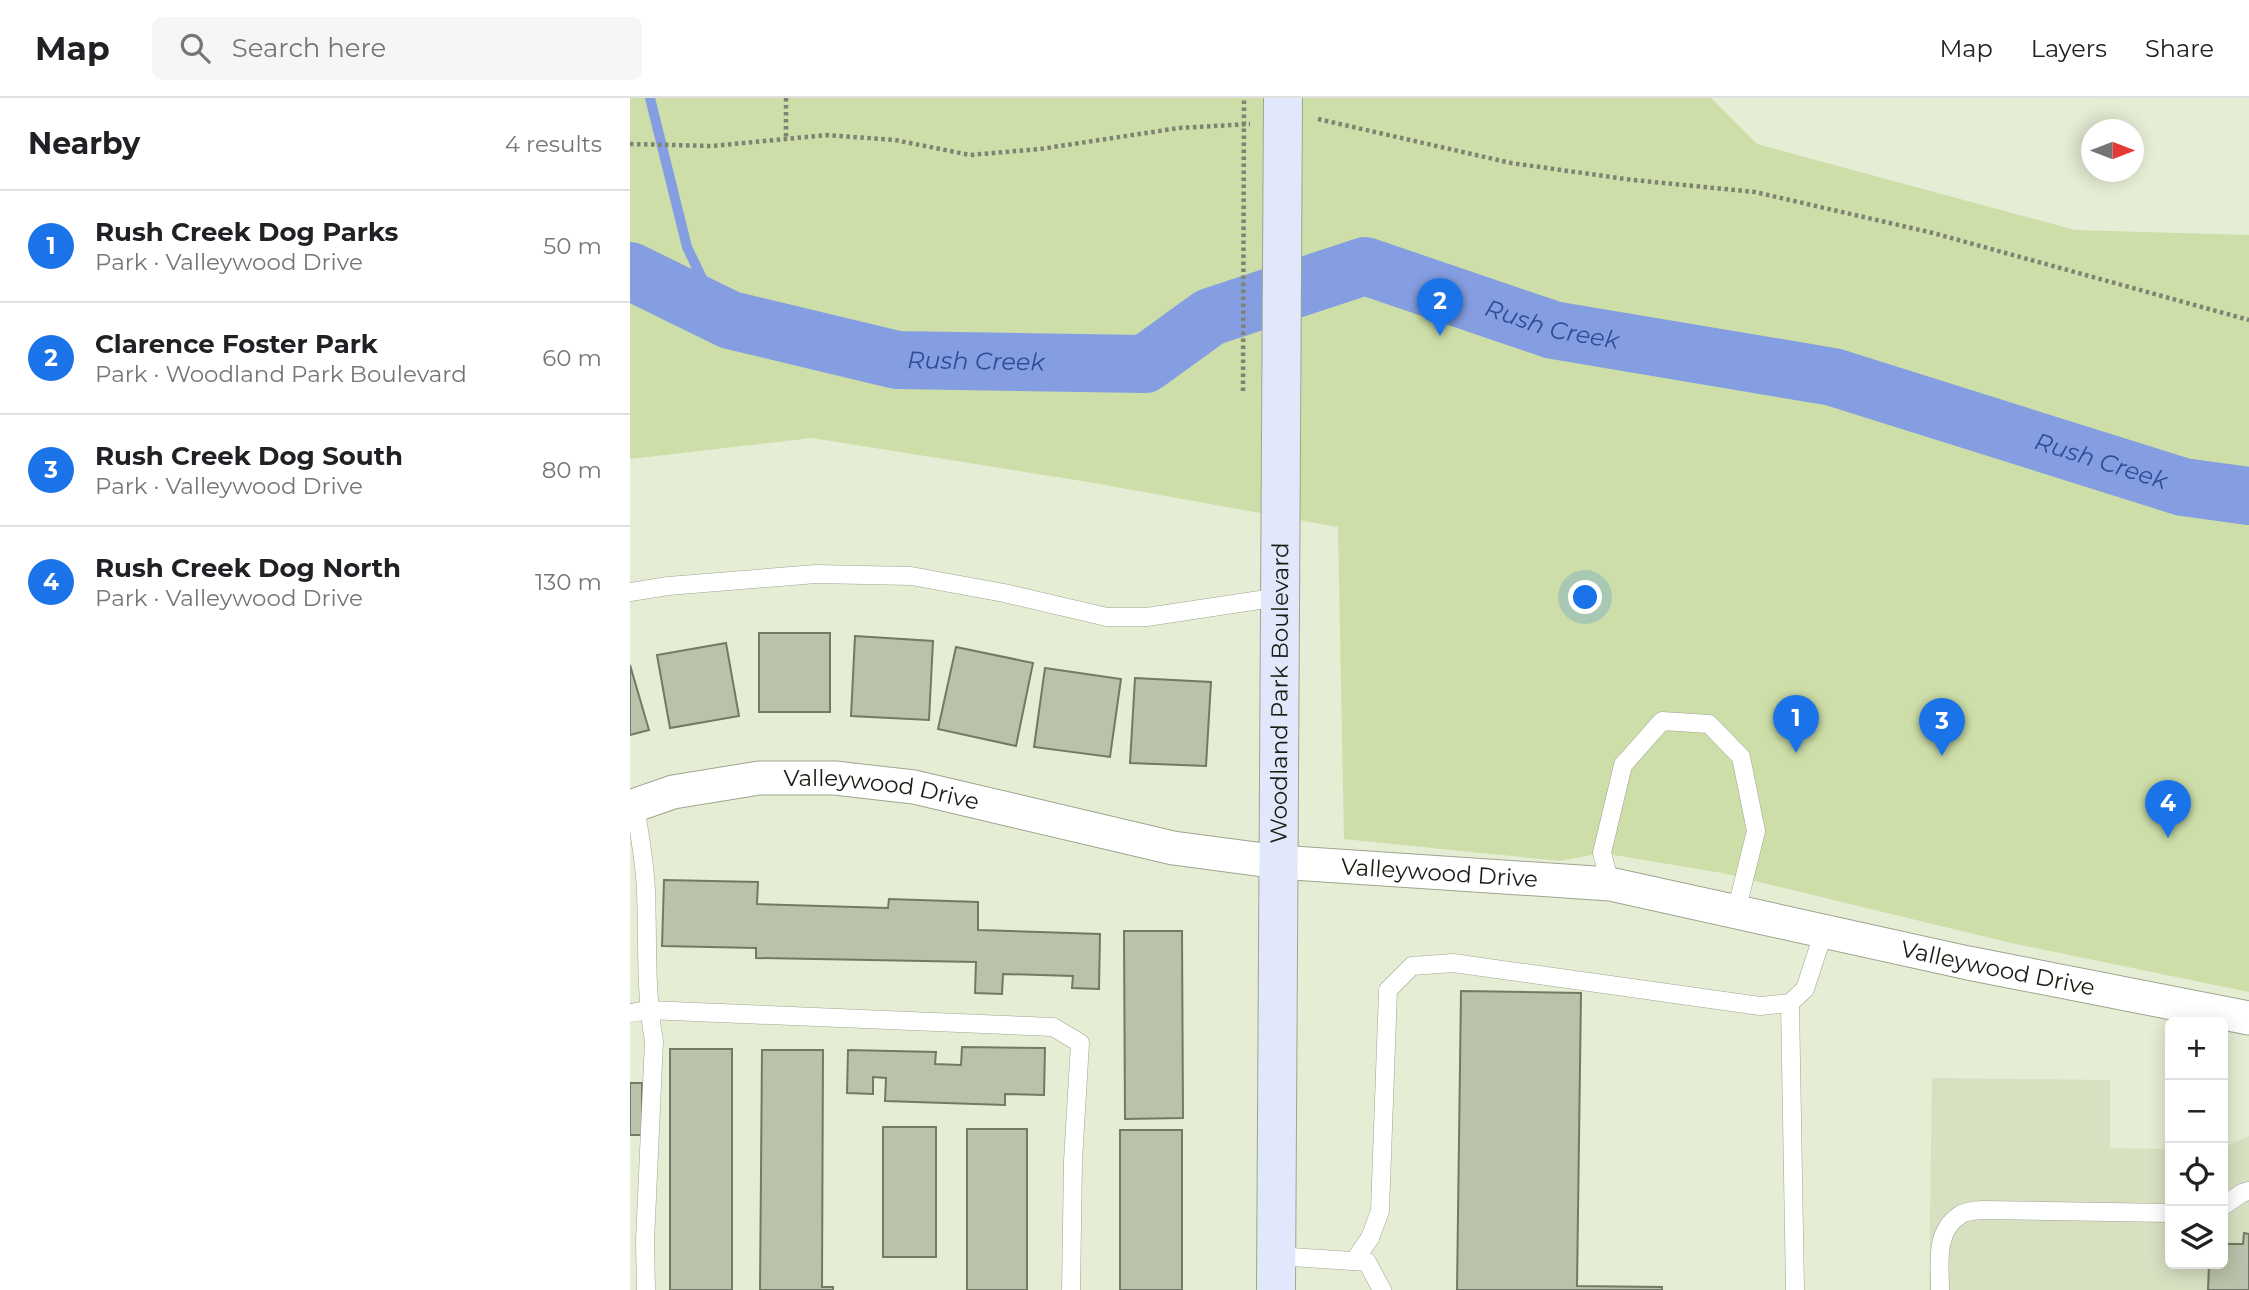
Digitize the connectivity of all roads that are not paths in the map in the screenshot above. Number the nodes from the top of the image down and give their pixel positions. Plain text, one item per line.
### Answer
1 (1282, 110) edge
2 (630, 592) edge
3 (1279, 597) junction
4 (633, 806) edge
5 (1278, 862) junction
6 (1611, 884) junction
7 (1735, 912) junction
8 (1824, 931) junction
9 (1790, 1003) junction
10 (639, 1011) edge
11 (2249, 1017) edge
12 (2249, 1191) edge
13 (2228, 1203) edge
14 (2165, 1213) edge
15 (1353, 1261) junction
16 (1276, 1273) edge
17 (646, 1290) edge
18 (1071, 1290) edge
19 (1382, 1290) edge
20 (1795, 1290) edge
21 (1940, 1290) edge

1 - 3 street, Woodland Park Boulevard
2 - 3 lane
3 - 5 street, Woodland Park Boulevard
4 - 5 street, Valleywood Drive
4 - 10 lane
5 - 6 street, Valleywood Drive
5 - 16 street, Woodland Park Boulevard
6 - 7 street, Valleywood Drive
6 - 7 lane
7 - 8 street, Valleywood Drive
8 - 9 lane
8 - 11 street, Valleywood Drive
9 - 15 lane
9 - 20 lane
10 - 17 lane
10 - 18 lane
12 - 13 lane
14 - 21 lane
15 - 16 lane
15 - 19 lane

